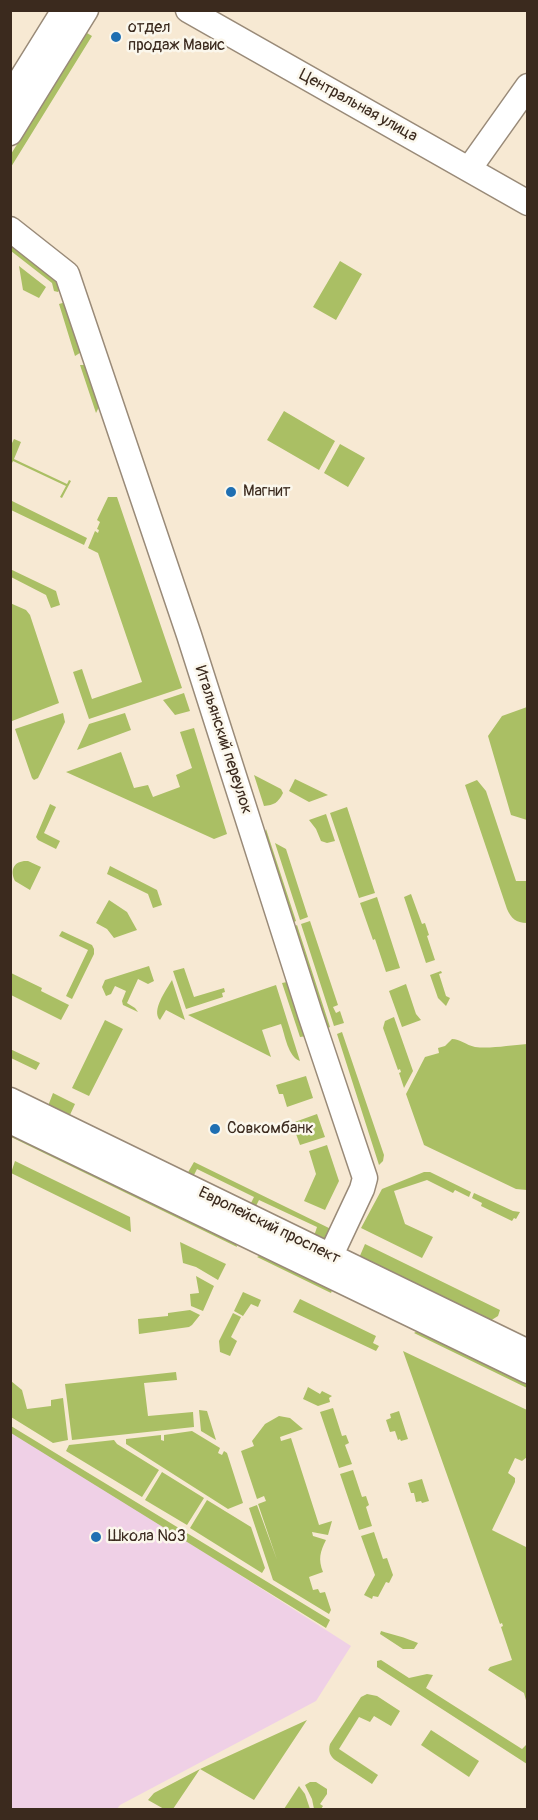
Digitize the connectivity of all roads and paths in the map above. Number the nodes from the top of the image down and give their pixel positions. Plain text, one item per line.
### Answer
1 (64, 10) edge
2 (86, 10) edge
3 (188, 10) edge
4 (528, 86) edge
5 (10, 97) edge
6 (10, 134) edge
7 (469, 169) junction
8 (528, 203) edge
9 (10, 229) edge
10 (10, 1100) edge
11 (10, 1121) edge
12 (327, 1264) junction
13 (528, 1352) edge
14 (528, 1371) edge

1 - 5 street
2 - 6 street
3 - 7 street, Центральная улица
4 - 7 street
7 - 8 street, Центральная улица
9 - 12 street, Итальянский переулок
10 - 12 street, Европейский проспект
11 - 12 street, Европейский проспект
12 - 13 street, Европейский проспект
12 - 14 street, Европейский проспект

